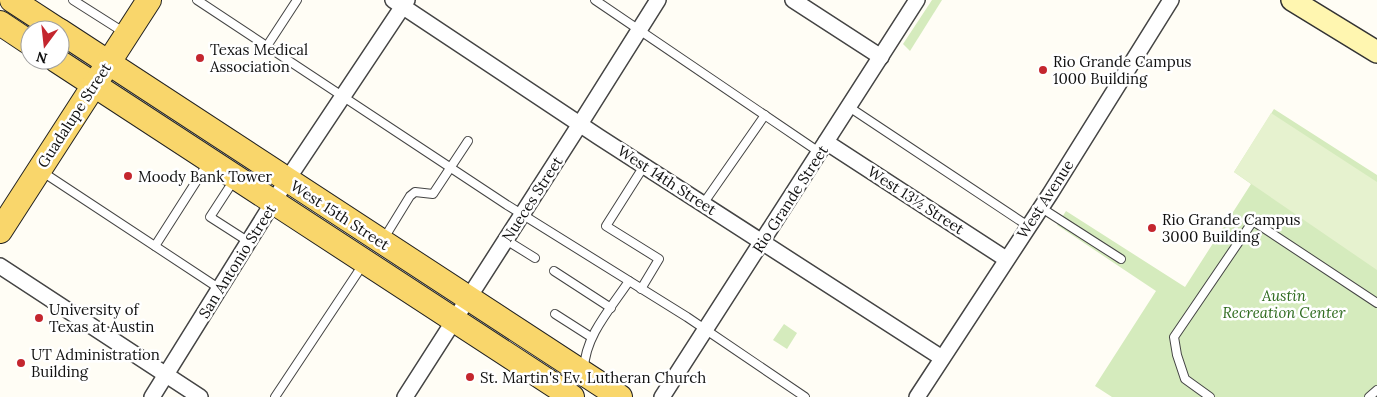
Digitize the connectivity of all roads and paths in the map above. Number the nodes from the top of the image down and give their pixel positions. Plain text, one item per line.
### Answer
1 (12, 0) edge
2 (73, 0) edge
3 (148, 0) edge
4 (197, 0) edge
5 (297, 0) edge
6 (596, 0) edge
7 (658, 0) edge
8 (793, 0) edge
9 (917, 0) edge
10 (1171, 0) edge
11 (401, 2) edge
12 (1298, 2) edge
13 (48, 20) edge
14 (0, 23) edge
15 (639, 30) junction
16 (126, 34) junction
17 (20, 36) edge
18 (70, 37) edge
19 (267, 46) junction
20 (1377, 52) edge
21 (882, 57) junction
22 (108, 62) junction
23 (70, 69) edge
24 (94, 85) junction
25 (342, 96) junction
26 (849, 107) junction
27 (765, 115) junction
28 (580, 124) junction
29 (468, 141) dead end
30 (823, 147) junction
31 (210, 160) junction
32 (644, 166) junction
33 (450, 168) junction
34 (39, 170) junction
35 (236, 176) junction
36 (287, 180) junction
37 (274, 201) junction
38 (703, 204) junction
39 (1040, 208) junction
40 (522, 215) junction
41 (1028, 226) junction
42 (0, 230) edge
43 (506, 240) junction
44 (249, 242) junction
45 (382, 242) junction
46 (762, 242) junction
47 (155, 246) junction
48 (535, 258) dead end
49 (1006, 259) junction
50 (1121, 259) dead end
51 (365, 261) junction
52 (0, 266) edge
53 (554, 271) dead end
54 (629, 281) junction
55 (220, 289) junction
56 (641, 289) junction
57 (469, 298) junction
58 (1377, 303) edge
59 (611, 308) junction
60 (555, 314) dead end
61 (455, 320) junction
62 (705, 330) junction
63 (591, 337) junction
64 (942, 358) junction
65 (584, 374) junction
66 (166, 375) junction
67 (1377, 390) edge
68 (152, 397) edge
69 (200, 397) edge
70 (275, 397) edge
71 (405, 397) edge
72 (572, 397) edge
73 (620, 397) edge
74 (662, 397) edge
75 (805, 397) edge
76 (917, 397) edge
77 (1210, 397) edge
78 (1369, 397) edge

1 - 13 main road, West 15th Street
2 - 16 lane
3 - 16 main road, Guadalupe Street
4 - 19 lane
5 - 19 lane
6 - 15 lane
7 - 15 street, Nueces Street
8 - 21 street
9 - 21 street, Rio Grande Street
10 - 39 street, West Avenue
11 - 25 street, San Antonio Street
11 - 28 street, West 14th Street
12 - 20 main road
14 - 17 main road
15 - 27 lane
15 - 28 street, Nueces Street
16 - 22 main road, Guadalupe Street
18 - 22 main road, West 15th Street
19 - 25 lane
21 - 26 street, Rio Grande Street
22 - 24 main road, Guadalupe Street
22 - 36 main road, West 15th Street
23 - 24 main road, West 15th Street
24 - 31 main road, West 15th Street
24 - 34 main road, Guadalupe Street
25 - 33 lane
25 - 36 street, San Antonio Street
26 - 30 street, Rio Grande Street
26 - 41 lane
27 - 30 lane
27 - 38 lane
28 - 32 street, West 14th Street
28 - 40 street, Nueces Street
29 - 33 lane
30 - 46 street, Rio Grande Street
30 - 49 street, West 13½ Street
31 - 35 main road, West 15th Street
31 - 47 lane
32 - 38 street, West 14th Street
32 - 56 lane
33 - 40 lane
33 - 45 lane
34 - 42 main road, Guadalupe Street
34 - 47 lane
35 - 37 main road, West 15th Street
35 - 44 lane
36 - 37 street, San Antonio Street
36 - 45 main road, West 15th Street
37 - 44 street, San Antonio Street
37 - 51 main road, West 15th Street
38 - 46 street, West 14th Street
39 - 41 street, West Avenue
39 - 50 lane
40 - 43 street, Nueces Street
40 - 54 lane
41 - 49 street, West Avenue
43 - 48 lane
43 - 57 street, Nueces Street
44 - 55 street, San Antonio Street
45 - 57 main road, West 15th Street
46 - 62 street, Rio Grande Street
46 - 64 street, West 14th Street
47 - 55 lane
49 - 64 street, West Avenue
51 - 61 main road, West 15th Street
51 - 70 lane
52 - 66 street
53 - 59 lane
54 - 56 lane
54 - 59 lane
55 - 66 street, San Antonio Street
56 - 62 lane
57 - 61 street, Nueces Street
57 - 65 main road, West 15th Street
58 - 77 lane
59 - 63 lane
60 - 63 lane
61 - 71 street, Nueces Street
61 - 72 main road, West 15th Street
62 - 74 street, Rio Grande Street
62 - 75 lane
63 - 65 lane
64 - 76 street, West Avenue
65 - 73 main road, West 15th Street
66 - 68 street, San Antonio Street
66 - 69 street
67 - 78 lane

